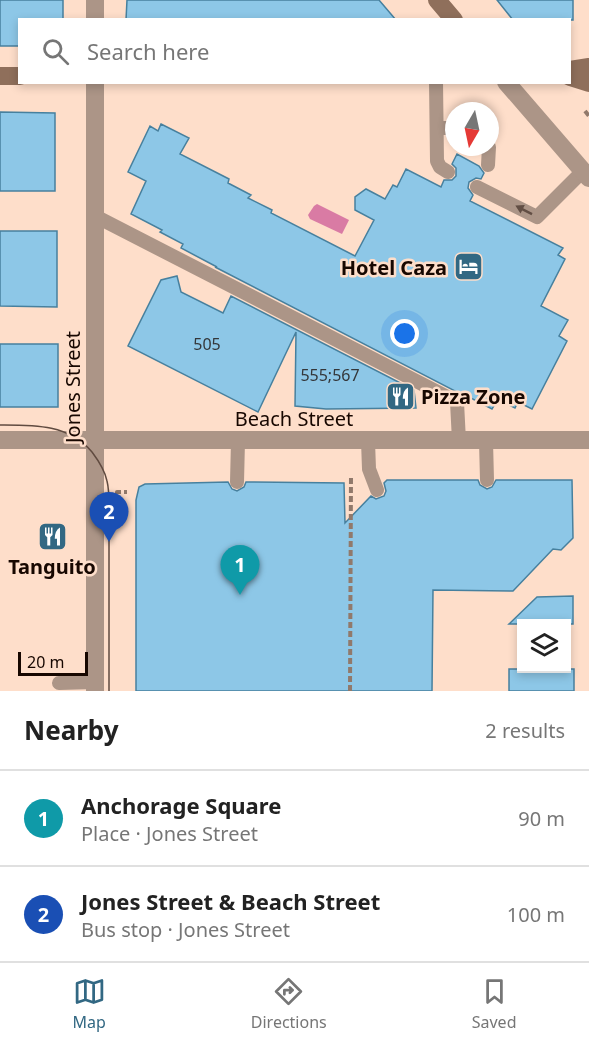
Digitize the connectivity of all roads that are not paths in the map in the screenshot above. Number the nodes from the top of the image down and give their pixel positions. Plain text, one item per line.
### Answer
1 (95, 0) edge
2 (437, 0) edge
3 (95, 18) edge
4 (452, 18) edge
5 (589, 67) edge
6 (571, 70) edge
7 (0, 76) edge
8 (18, 76) edge
9 (571, 77) edge
10 (589, 82) edge
11 (95, 84) edge
12 (436, 84) edge
13 (508, 84) edge
14 (437, 128) junction
15 (445, 128) edge
16 (488, 156) edge
17 (488, 165) dead end
18 (448, 172) dead end
19 (586, 174) edge
20 (477, 187) dead end
21 (95, 216) junction
22 (0, 440) edge
23 (589, 440) edge
24 (95, 441) junction
25 (238, 441) junction
26 (368, 441) junction
27 (459, 441) junction
28 (486, 441) junction
29 (487, 480) dead end
30 (237, 482) dead end
31 (377, 490) dead end
32 (59, 683) dead end
33 (95, 686) edge

1 - 3 street
2 - 4 street
5 - 6 street
7 - 8 street
9 - 10 street
11 - 21 street, Jones Street
12 - 14 lane
13 - 19 street
14 - 15 lane
14 - 18 lane
16 - 17 lane
19 -> 20 lane
21 - 24 street, Jones Street
21 - 27 lane
22 - 24 street, Beach Street
23 - 28 street, Beach Street
24 - 25 street, Beach Street
24 - 33 street, Jones Street
25 - 26 street, Beach Street
25 - 30 lane
26 - 27 street, Beach Street
26 - 31 lane
27 - 28 street, Beach Street
28 - 29 lane
32 - 33 lane

